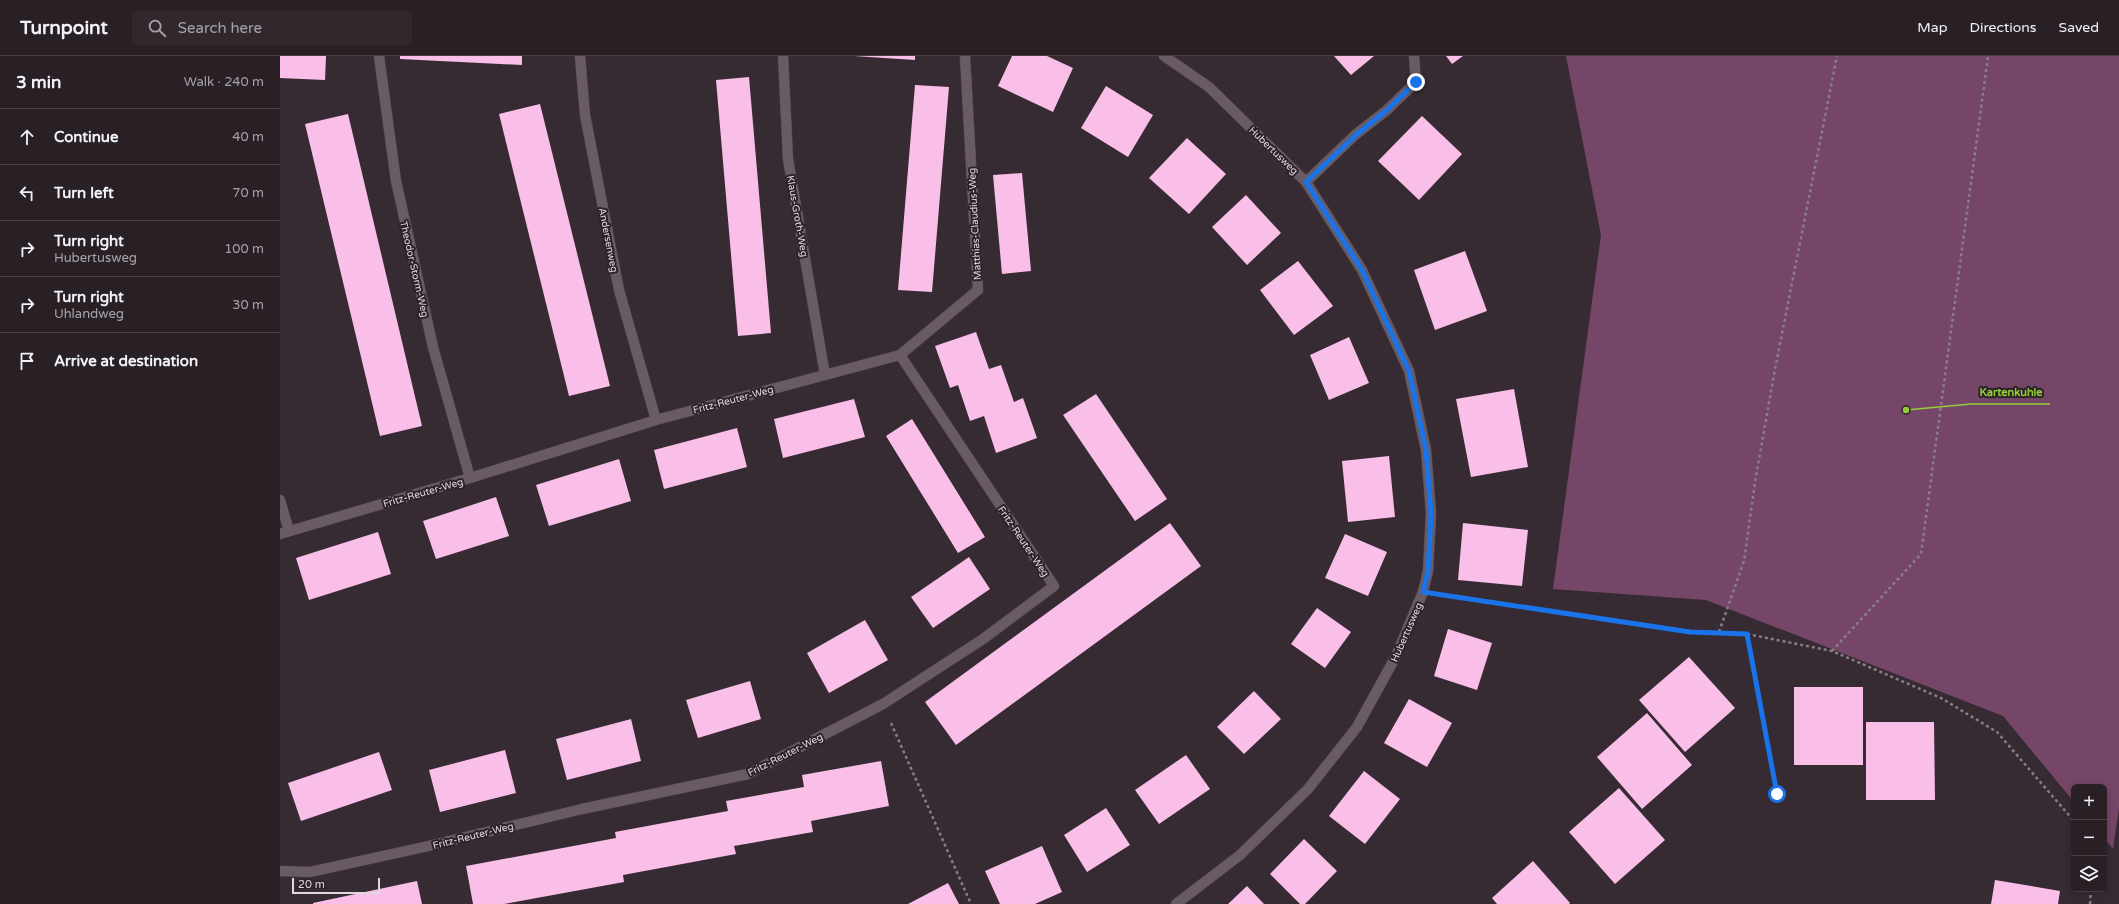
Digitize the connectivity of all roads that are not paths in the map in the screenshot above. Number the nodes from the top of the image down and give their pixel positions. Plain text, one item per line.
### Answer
1 (379, 56) edge
2 (580, 56) edge
3 (783, 56) edge
4 (965, 56) edge
5 (1164, 56) edge
6 (1414, 56) edge
7 (1306, 182) junction
8 (900, 355) junction
9 (825, 375) junction
10 (656, 420) junction
11 (470, 478) junction
12 (280, 500) edge
13 (284, 533) edge
14 (280, 872) edge
15 (1176, 904) edge

1 - 11 street, Theodor-Storm-Weg
2 - 10 street, Andersenweg
3 - 9 street, Klaus-Groth-Weg
4 - 8 street, Matthias-Claudius-Weg
5 - 7 street, Hubertusweg
6 - 7 street
7 - 15 street, Hubertusweg
8 - 9 street, Fritz-Reuter-Weg
8 - 14 street, Fritz-Reuter-Weg
9 - 10 street, Fritz-Reuter-Weg
10 - 11 street, Fritz-Reuter-Weg
11 - 13 street, Fritz-Reuter-Weg
12 - 13 street

